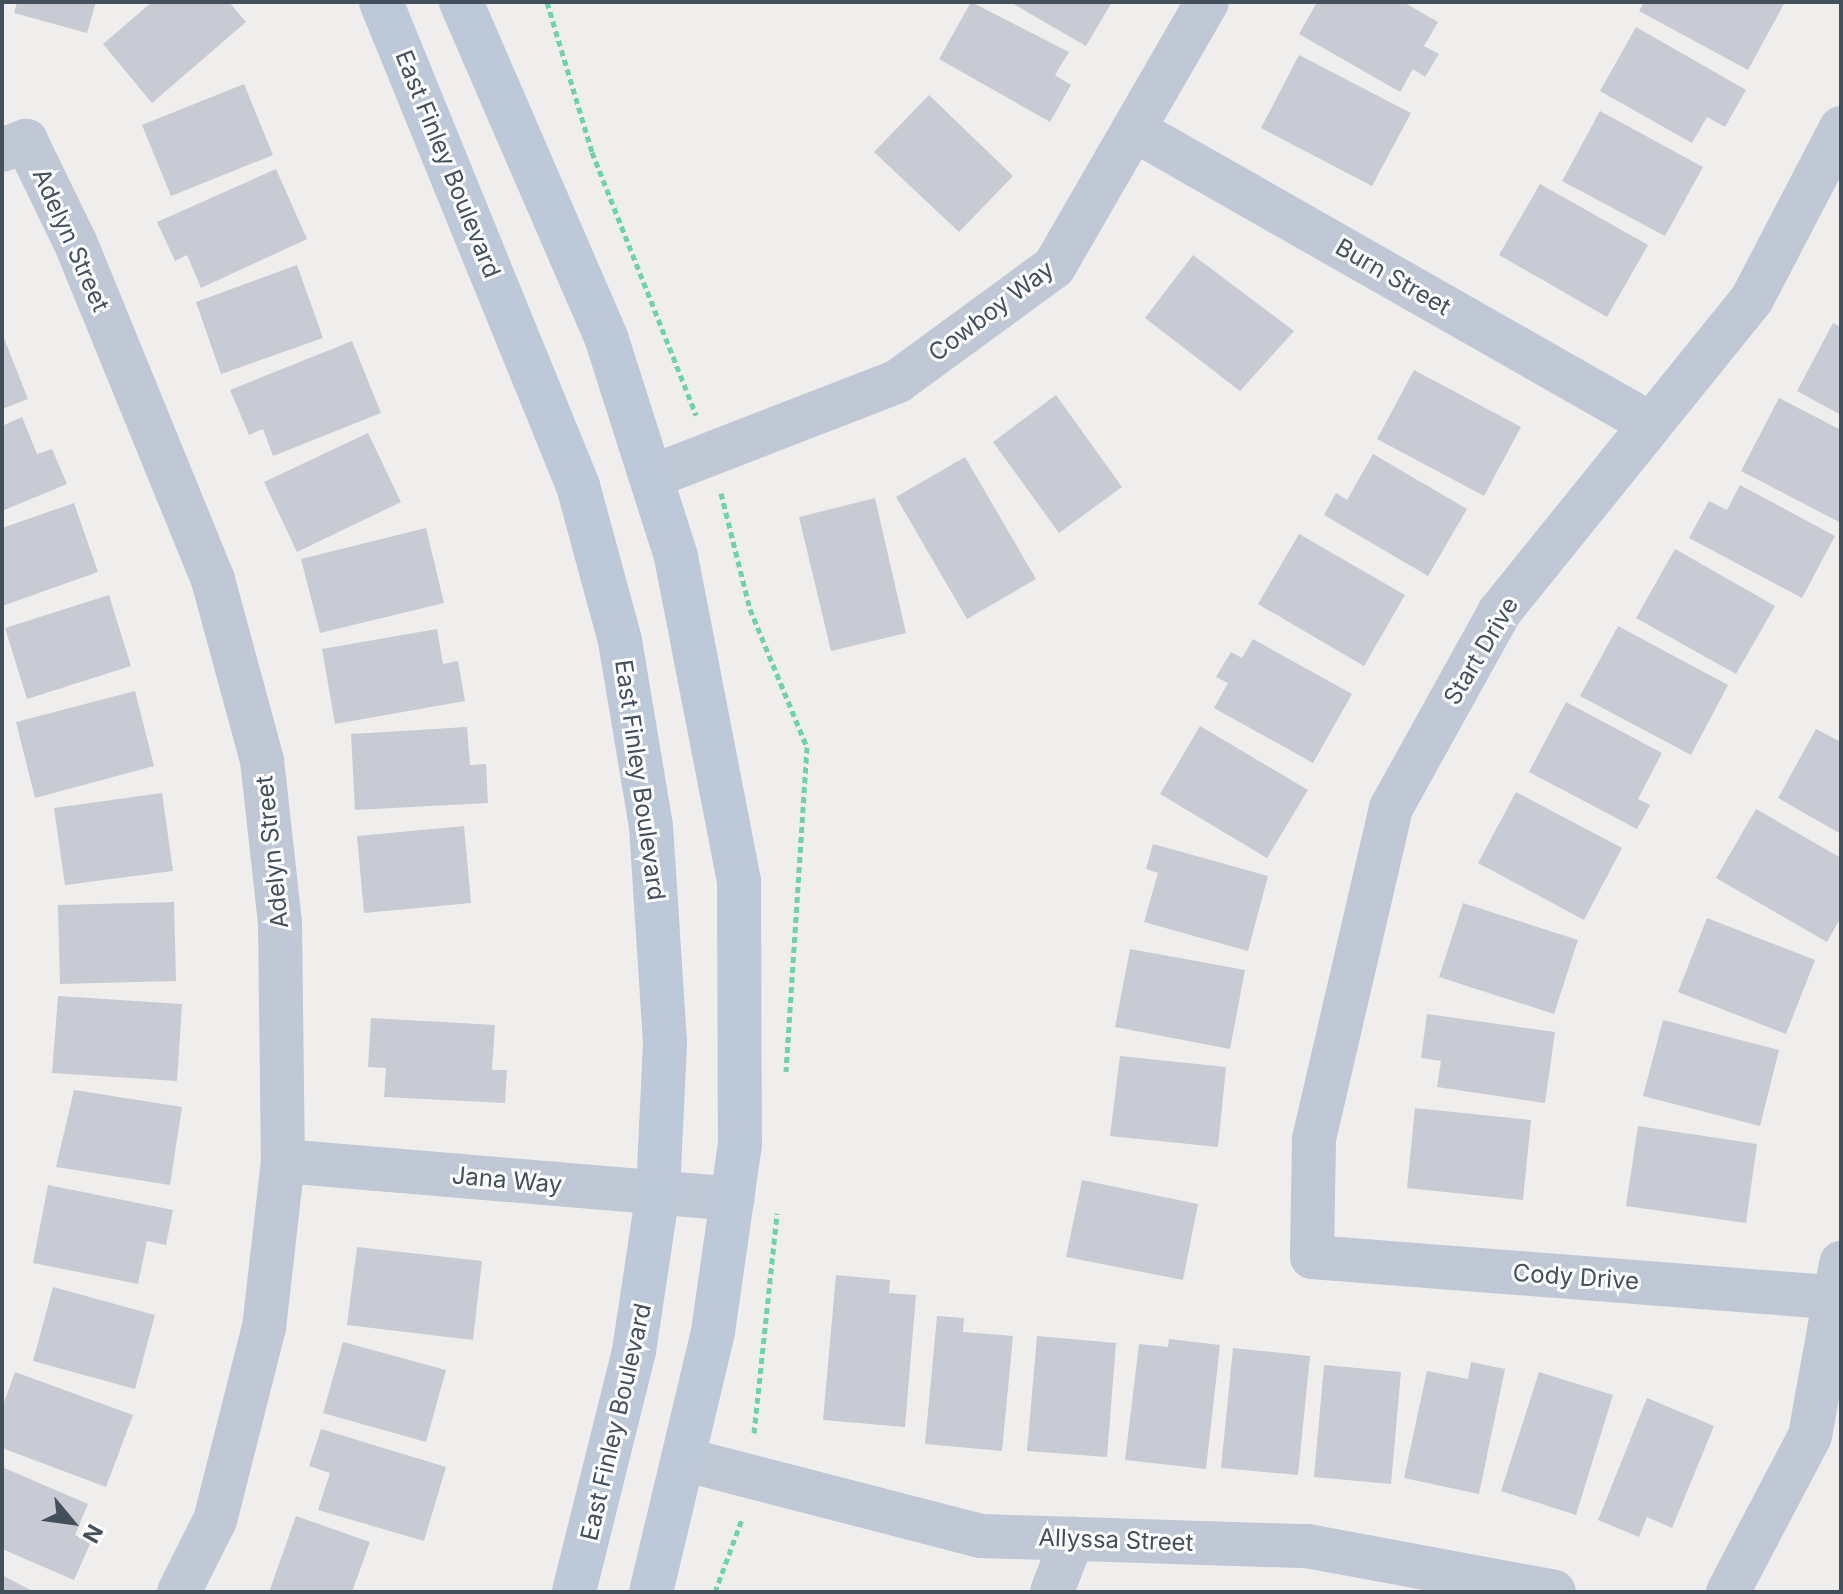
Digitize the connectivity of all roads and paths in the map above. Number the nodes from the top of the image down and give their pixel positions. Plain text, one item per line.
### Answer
1 (381, 2) edge
2 (461, 2) edge
3 (1207, 2) edge
4 (1841, 128) edge
5 (1136, 131) junction
6 (14, 145) edge
7 (1649, 423) junction
8 (651, 477) junction
9 (283, 1161) junction
10 (658, 1192) junction
11 (732, 1199) junction
12 (1312, 1257) joint
13 (1839, 1286) edge
14 (683, 1459) junction
15 (1072, 1539) junction
16 (179, 1592) edge
17 (574, 1592) edge
18 (651, 1592) edge
19 (1052, 1592) edge
20 (1554, 1592) edge
21 (1728, 1592) edge

1 - 10 street, East Finley Boulevard
2 - 8 street
3 - 5 street, Cowboy Way
4 - 7 street, Start Drive
5 - 7 street, Burn Street
5 - 8 street, Cowboy Way
6 - 9 street, Adelyn Street
7 - 12 street, Start Drive
8 - 11 street
9 - 10 street, Jana Way
9 - 16 street, Adelyn Street
10 - 11 street, Jana Way
10 - 17 street, East Finley Boulevard
11 - 14 street
12 - 13 street, Cody Drive
13 - 21 street
14 - 15 street, Allyssa Street
14 - 18 street
15 - 19 street
15 - 20 street, Allyssa Street

